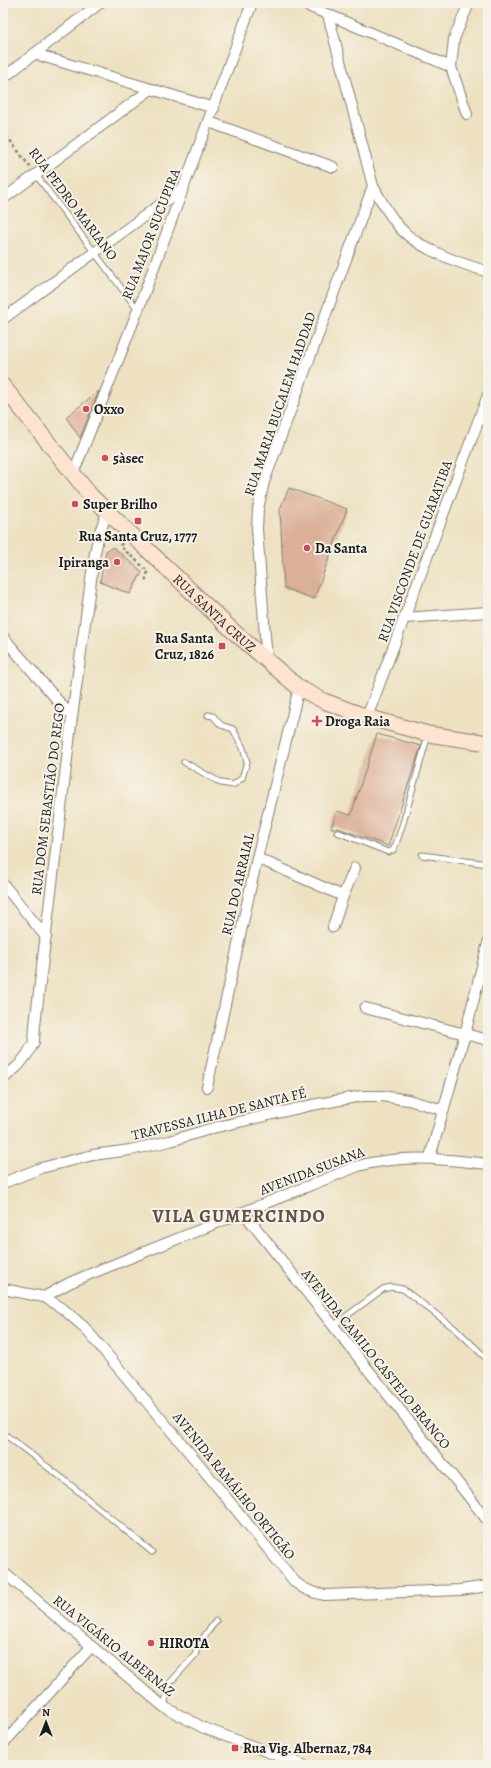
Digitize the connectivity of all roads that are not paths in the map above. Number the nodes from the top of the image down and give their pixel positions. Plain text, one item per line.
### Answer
1 (100, 3) edge
2 (252, 3) edge
3 (301, 3) edge
4 (469, 3) edge
5 (328, 15) junction
6 (35, 54) junction
7 (451, 67) junction
8 (3, 78) edge
9 (151, 89) junction
10 (214, 108) junction
11 (467, 114) dead end
12 (209, 122) junction
13 (333, 167) dead end
14 (36, 175) junction
15 (373, 186) junction
16 (183, 188) junction
17 (3, 199) edge
18 (95, 253) junction
19 (488, 272) edge
20 (138, 310) junction
21 (3, 319) edge
22 (3, 386) edge
23 (488, 395) edge
24 (72, 474) junction
25 (107, 513) junction
26 (488, 612) edge
27 (405, 618) junction
28 (3, 637) edge
29 (267, 662) junction
30 (299, 688) junction
31 (208, 716) dead end
32 (72, 717) junction
33 (367, 717) junction
34 (428, 734) junction
35 (488, 743) edge
36 (184, 762) dead end
37 (337, 832) dead end
38 (422, 855) dead end
39 (257, 858) junction
40 (488, 864) edge
41 (355, 868) dead end
42 (3, 884) edge
43 (343, 896) junction
44 (333, 927) dead end
45 (46, 937) junction
46 (488, 943) edge
47 (364, 1008) dead end
48 (465, 1034) junction
49 (488, 1040) edge
50 (3, 1079) edge
51 (207, 1087) dead end
52 (444, 1110) junction
53 (430, 1158) junction
54 (488, 1164) edge
55 (3, 1183) edge
56 (244, 1213) junction
57 (3, 1289) edge
58 (44, 1297) junction
59 (333, 1326) junction
60 (488, 1360) edge
61 (3, 1433) edge
62 (488, 1521) edge
63 (152, 1552) dead end
64 (3, 1572) edge
65 (488, 1586) edge
66 (216, 1621) dead end
67 (91, 1647) junction
68 (164, 1707) junction
69 (3, 1744) edge
70 (281, 1762) edge
71 (303, 1765) edge

1 - 6 street
2 - 10 street, RUA MAJOR SUCUPIRA
3 - 5 street
4 - 7 street
5 - 7 street
5 - 15 street
6 - 8 street
6 - 9 street
7 - 11 street
9 - 10 street
9 - 14 street
10 - 12 street, RUA MAJOR SUCUPIRA
12 - 13 street
12 - 16 street, RUA MAJOR SUCUPIRA
14 - 17 street
14 - 18 lane, RUA PEDRO MARIANO
15 - 19 street
15 - 29 street, RUA MARIA BUCALEM HADDAD
16 - 18 street
16 - 20 street, RUA MAJOR SUCUPIRA
18 - 20 lane, RUA PEDRO MARIANO
18 - 21 street
20 - 24 street, RUA MAJOR SUCUPIRA
22 - 24 main road, RUA SANTA CRUZ
23 - 27 street, RUA VISCONDE DE GUARATIBA
24 - 25 main road, RUA SANTA CRUZ
25 - 29 main road, RUA SANTA CRUZ
25 - 32 street, RUA DOM SEBASTIÃO DO REGO
26 - 27 street
27 - 33 street, RUA VISCONDE DE GUARATIBA
28 - 32 street
29 - 30 main road, RUA SANTA CRUZ
30 - 33 main road, RUA SANTA CRUZ
30 - 39 street, RUA DO ARRAIAL
31 - 36 lane
32 - 45 street, RUA DOM SEBASTIÃO DO REGO
33 - 34 main road, RUA SANTA CRUZ
34 - 35 main road, RUA SANTA CRUZ
34 - 37 lane
38 - 40 lane
39 - 43 street
39 - 51 street, RUA DO ARRAIAL
41 - 43 street
42 - 45 street
43 - 44 street
45 - 50 street, RUA DOM SEBASTIÃO DO REGO
46 - 48 street
47 - 48 street
48 - 49 street
48 - 52 street
52 - 53 street
52 - 55 street, TRAVESSA ILHA DE SANTA FÉ
53 - 54 street, AVENIDA SUSANA
53 - 56 street, AVENIDA SUSANA
56 - 58 street, AVENIDA SUSANA
56 - 59 street, AVENIDA CAMILO CASTELO BRANCO
57 - 58 street, AVENIDA RAMÁLHO ORTIGÃO
58 - 65 street, AVENIDA RAMÁLHO ORTIGÃO
59 - 60 lane
59 - 62 street, AVENIDA CAMILO CASTELO BRANCO
61 - 63 lane
64 - 67 street, RUA VIGÁRIO ALBERNAZ
66 - 68 lane
67 - 68 street, RUA VIGÁRIO ALBERNAZ
67 - 69 street
68 - 70 street, RUA VIGÁRIO ALBERNAZ
70 - 71 street, RUA VIGÁRIO ALBERNAZ

